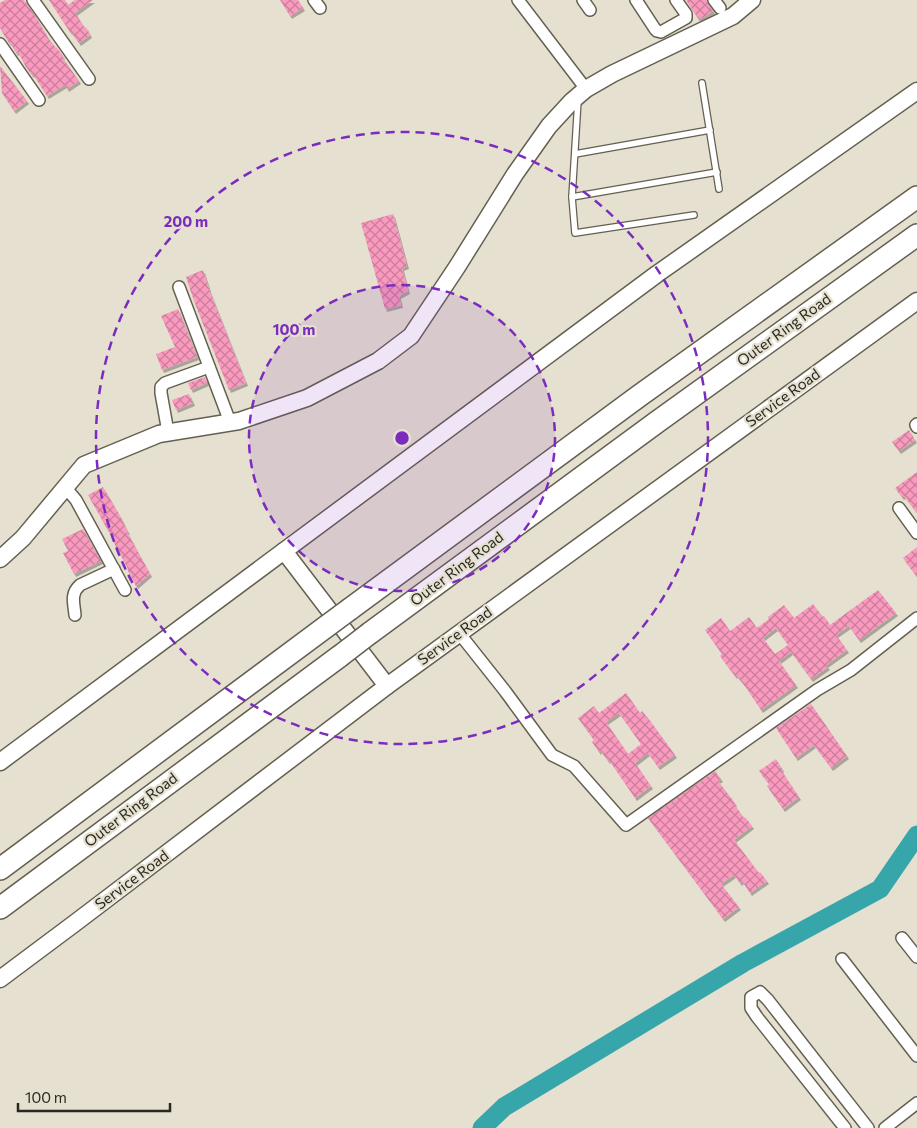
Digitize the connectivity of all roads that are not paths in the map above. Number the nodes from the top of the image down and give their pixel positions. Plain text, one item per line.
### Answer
1 (33, 0) edge
2 (518, 0) edge
3 (583, 0) edge
4 (636, 0) edge
5 (676, 0) edge
6 (752, 0) edge
7 (590, 10) dead end
8 (671, 37) junction
9 (0, 44) edge
10 (89, 79) dead end
11 (702, 83) dead end
12 (917, 91) edge
13 (582, 92) junction
14 (39, 100) dead end
15 (710, 130) junction
16 (574, 154) junction
17 (717, 172) junction
18 (719, 188) dead end
19 (572, 197) junction
20 (917, 197) edge
21 (694, 215) dead end
22 (917, 235) edge
23 (179, 287) dead end
24 (917, 301) edge
25 (209, 367) junction
26 (230, 422) junction
27 (168, 432) junction
28 (65, 487) junction
29 (899, 508) dead end
30 (917, 533) edge
31 (284, 551) junction
32 (0, 560) edge
33 (114, 569) junction
34 (125, 590) dead end
35 (75, 615) dead end
36 (917, 618) edge
37 (459, 633) junction
38 (387, 686) junction
39 (0, 762) edge
40 (0, 869) edge
41 (0, 908) edge
42 (902, 938) dead end
43 (917, 957) edge
44 (842, 959) dead end
45 (0, 979) edge
46 (917, 1056) edge
47 (917, 1103) edge
48 (845, 1128) edge
49 (868, 1128) edge
50 (885, 1128) edge

1 - 10 street
2 - 13 street
3 - 7 street
4 - 8 street
5 - 8 street
6 - 8 main road
8 - 13 main road
9 - 14 street
11 - 15 lane
12 - 31 main road
13 - 16 lane
13 - 26 main road
15 - 16 lane
15 - 17 lane
16 - 19 lane
17 - 18 lane
17 - 19 lane
19 - 21 lane
20 - 40 highway, Outer Ring Road, bridge
22 - 41 highway, Outer Ring Road, bridge
23 - 25 street
24 - 37 main road, Service Road
25 - 26 street
25 - 27 street
26 - 27 main road
27 - 28 main road
28 - 32 main road
28 - 33 street
29 - 30 street
31 - 38 main road
31 - 39 main road
33 - 34 street
33 - 35 street
36 - 37 street
37 - 38 main road, Service Road
38 - 45 main road, Service Road
42 - 43 street
44 - 46 street
47 - 50 street
48 - 49 street

